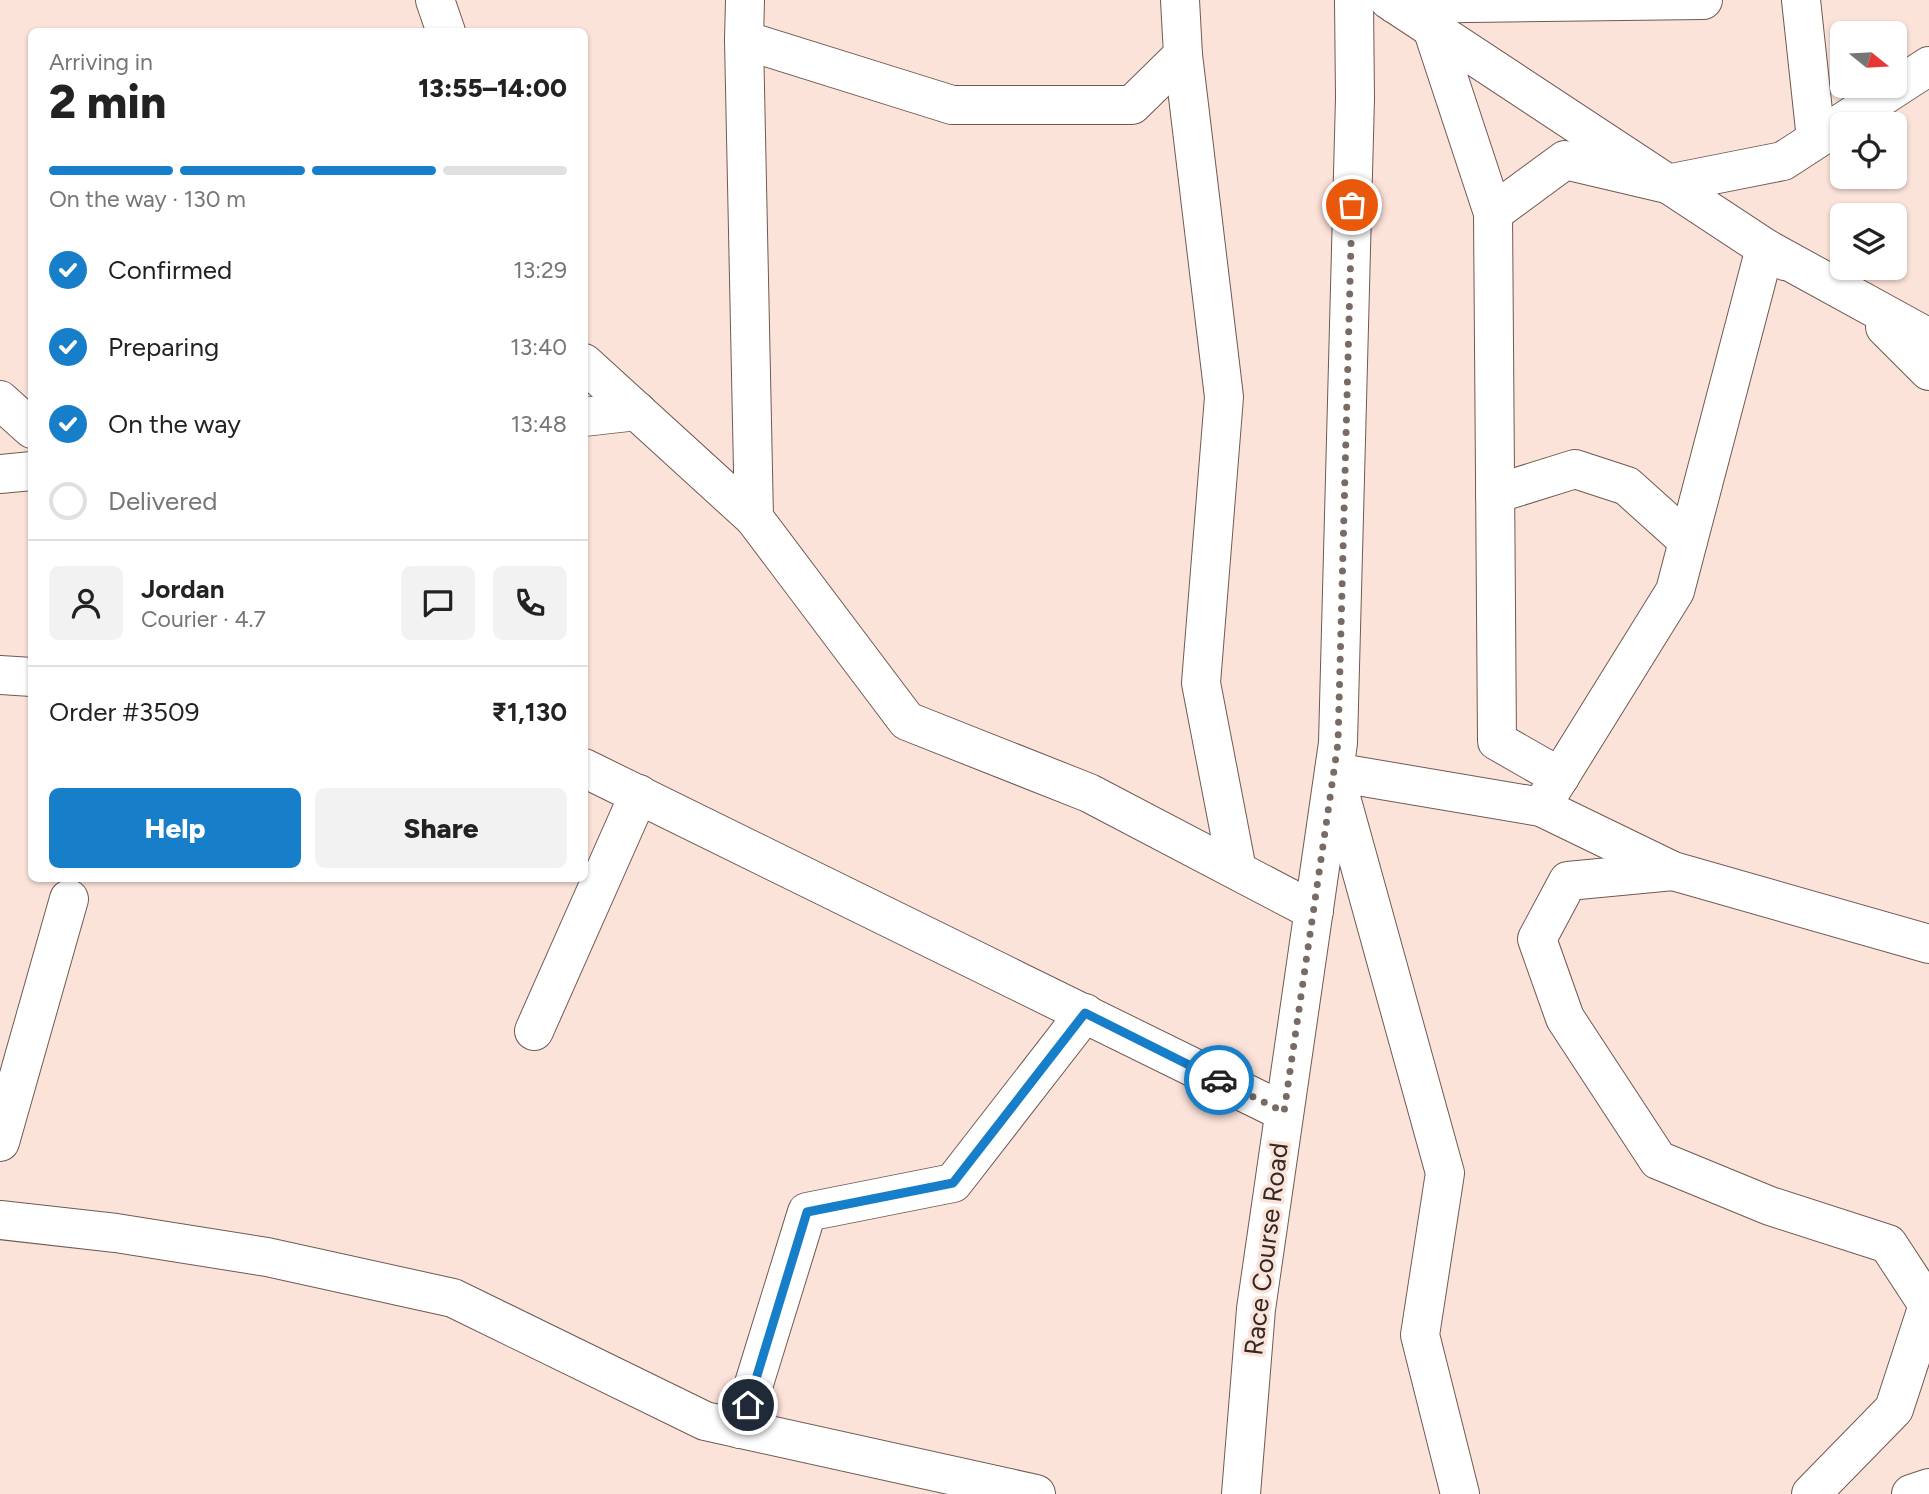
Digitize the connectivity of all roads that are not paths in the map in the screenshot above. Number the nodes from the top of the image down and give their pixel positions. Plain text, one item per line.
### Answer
1 (435, 0) edge
2 (745, 0) edge
3 (1180, 0) edge
4 (1354, 0) edge
5 (1630, 0) edge
6 (1703, 0) edge
7 (1801, 0) edge
8 (1392, 2) edge
9 (445, 28) edge
10 (1432, 28) junction
11 (744, 40) junction
12 (1183, 55) junction
13 (1929, 66) edge
14 (1816, 139) junction
15 (1667, 184) junction
16 (1493, 213) junction
17 (1765, 247) junction
18 (1929, 338) edge
19 (588, 367) edge
20 (1929, 371) edge
21 (0, 400) edge
22 (637, 411) junction
23 (588, 417) edge
24 (28, 425) edge
25 (28, 471) edge
26 (0, 474) edge
27 (1495, 494) junction
28 (754, 518) junction
29 (1688, 541) junction
30 (0, 675) edge
31 (28, 677) edge
32 (588, 770) edge
33 (1334, 772) junction
34 (1550, 792) junction
35 (639, 794) junction
36 (1237, 870) junction
37 (1673, 871) junction
38 (69, 899) dead end
39 (1314, 911) junction
40 (1929, 944) edge
41 (1085, 1013) junction
42 (534, 1031) dead end
43 (1284, 1112) junction
44 (0, 1142) edge
45 (0, 1220) edge
46 (740, 1429) junction
47 (1929, 1488) edge
48 (1037, 1494) edge
49 (1241, 1494) edge
50 (1460, 1494) edge
51 (1811, 1494) edge
52 (1911, 1494) edge

1 - 9 street
2 - 11 street
3 - 12 street
4 - 33 street, Race Course Road
5 - 6 street
5 - 8 street
7 - 14 street
8 - 10 street
10 - 15 street
10 - 16 street
11 - 12 street
11 - 28 street
12 - 36 street
13 - 14 street
14 - 15 street
15 - 16 street
15 - 17 street
16 - 27 street
17 - 18 street
17 - 20 street
17 - 29 street
19 - 22 street
21 - 24 street
22 - 23 street
22 - 28 street
25 - 26 street
27 - 29 street
27 - 34 street
28 - 36 street
29 - 34 street
30 - 31 street
32 - 35 street
33 - 34 street
33 - 39 street, Race Course Road
33 - 50 street
34 - 37 street
35 - 41 street
35 - 42 street
36 - 39 street
37 - 40 street
37 - 51 street
38 - 44 street
39 - 43 street, Race Course Road
41 - 43 street
41 - 46 street
43 - 49 street, Race Course Road
45 - 46 street
46 - 48 street
47 - 52 street

